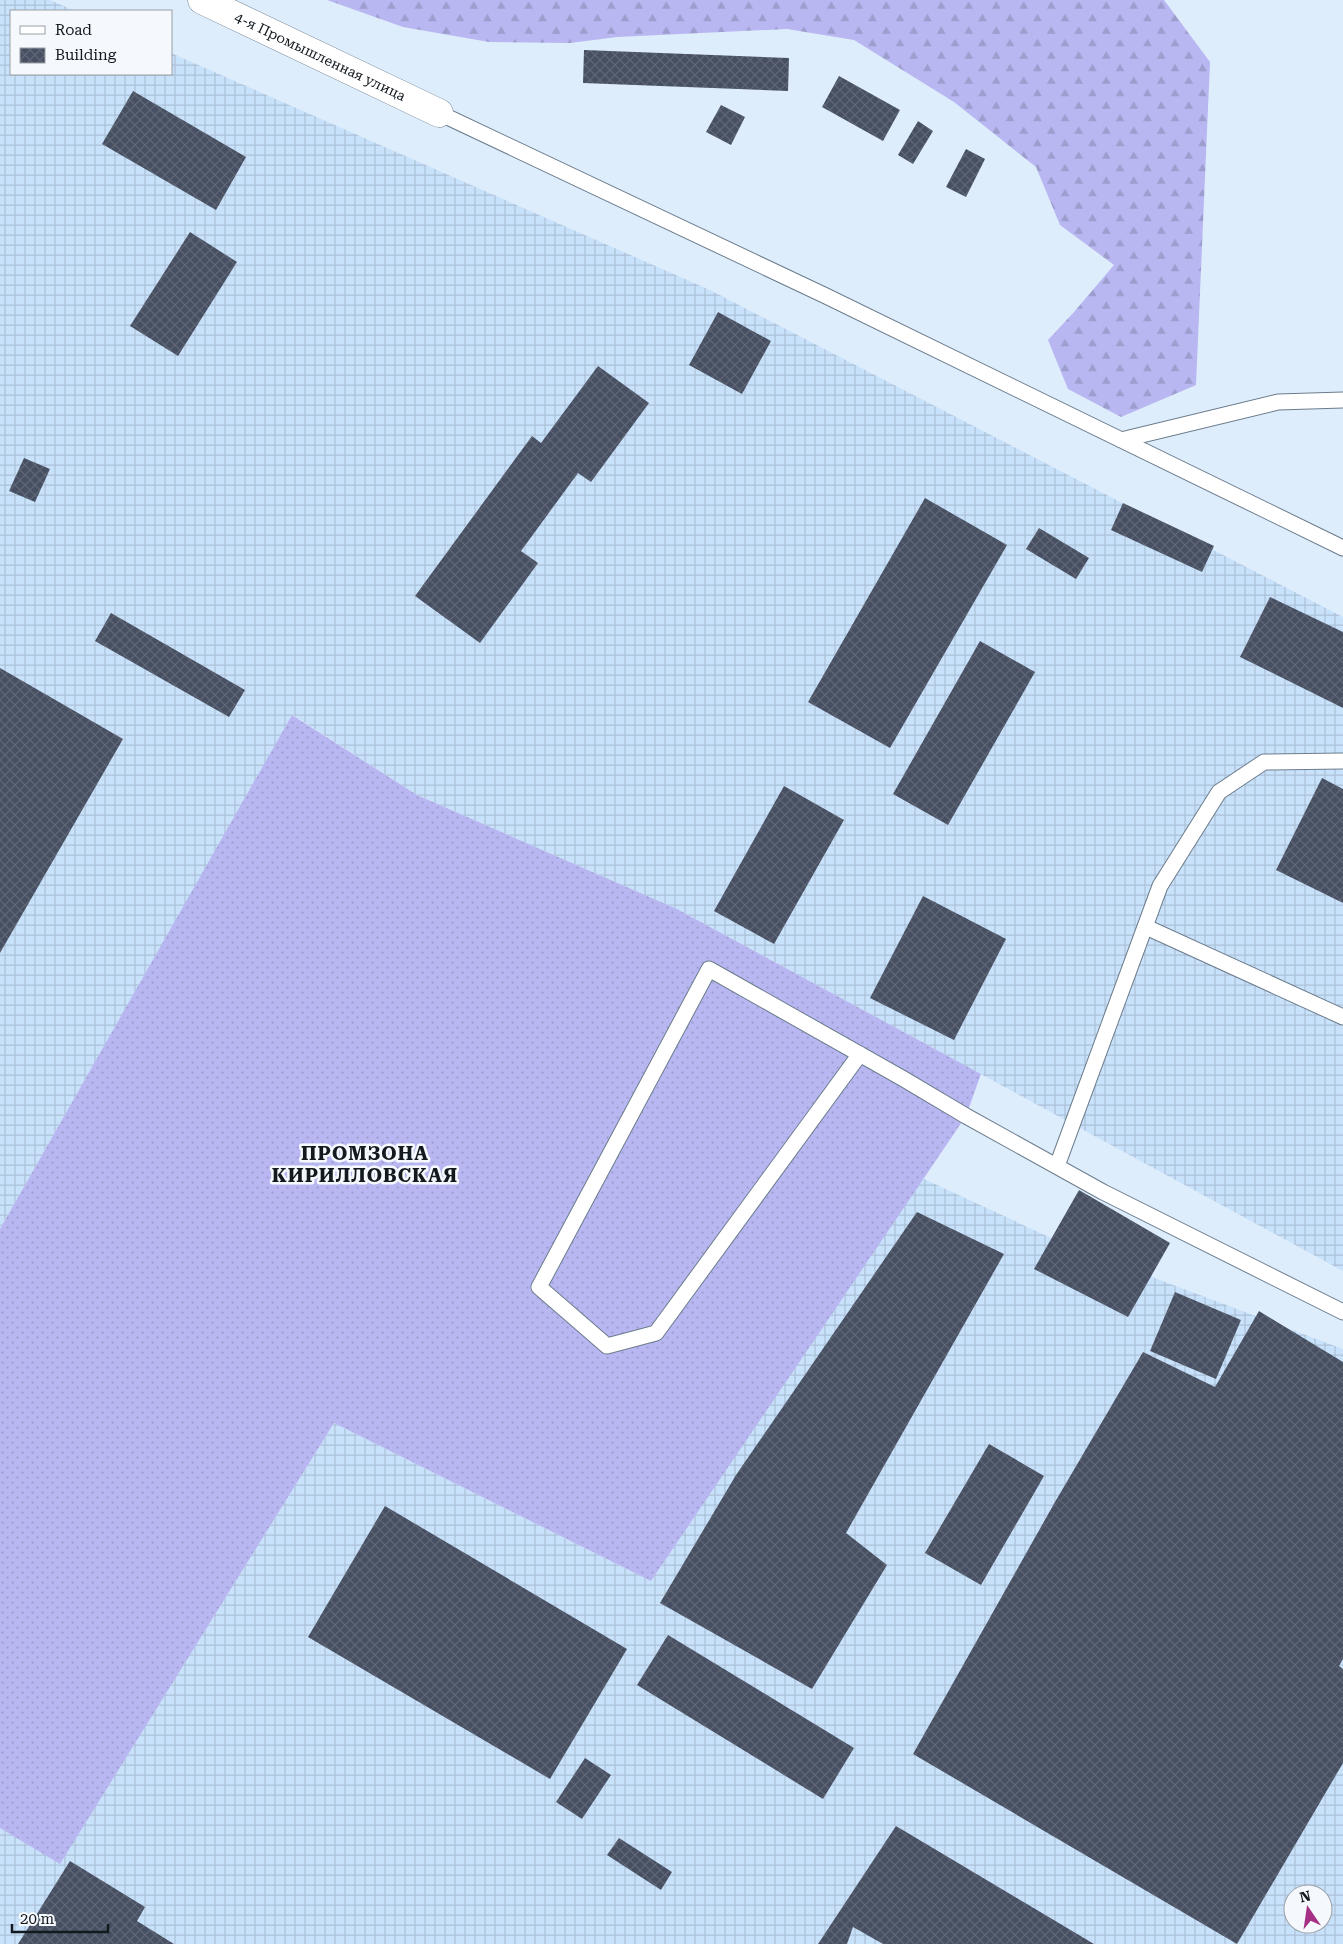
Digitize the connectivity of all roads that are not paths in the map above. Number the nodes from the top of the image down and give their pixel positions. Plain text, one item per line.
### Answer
1 (202, 0) edge
2 (439, 113) joint
3 (1343, 400) edge
4 (1121, 440) junction
5 (1343, 548) edge
6 (1343, 761) edge
7 (1146, 927) junction
8 (1343, 1017) edge
9 (860, 1054) junction
10 (1057, 1166) junction
11 (1343, 1312) edge

1 - 2 street, 4-я Промышленная улица
2 - 4 lane
3 - 4 lane
4 - 5 lane
6 - 7 lane
7 - 8 lane
7 - 10 lane
9 - 9 lane
9 - 10 lane
10 - 11 lane

